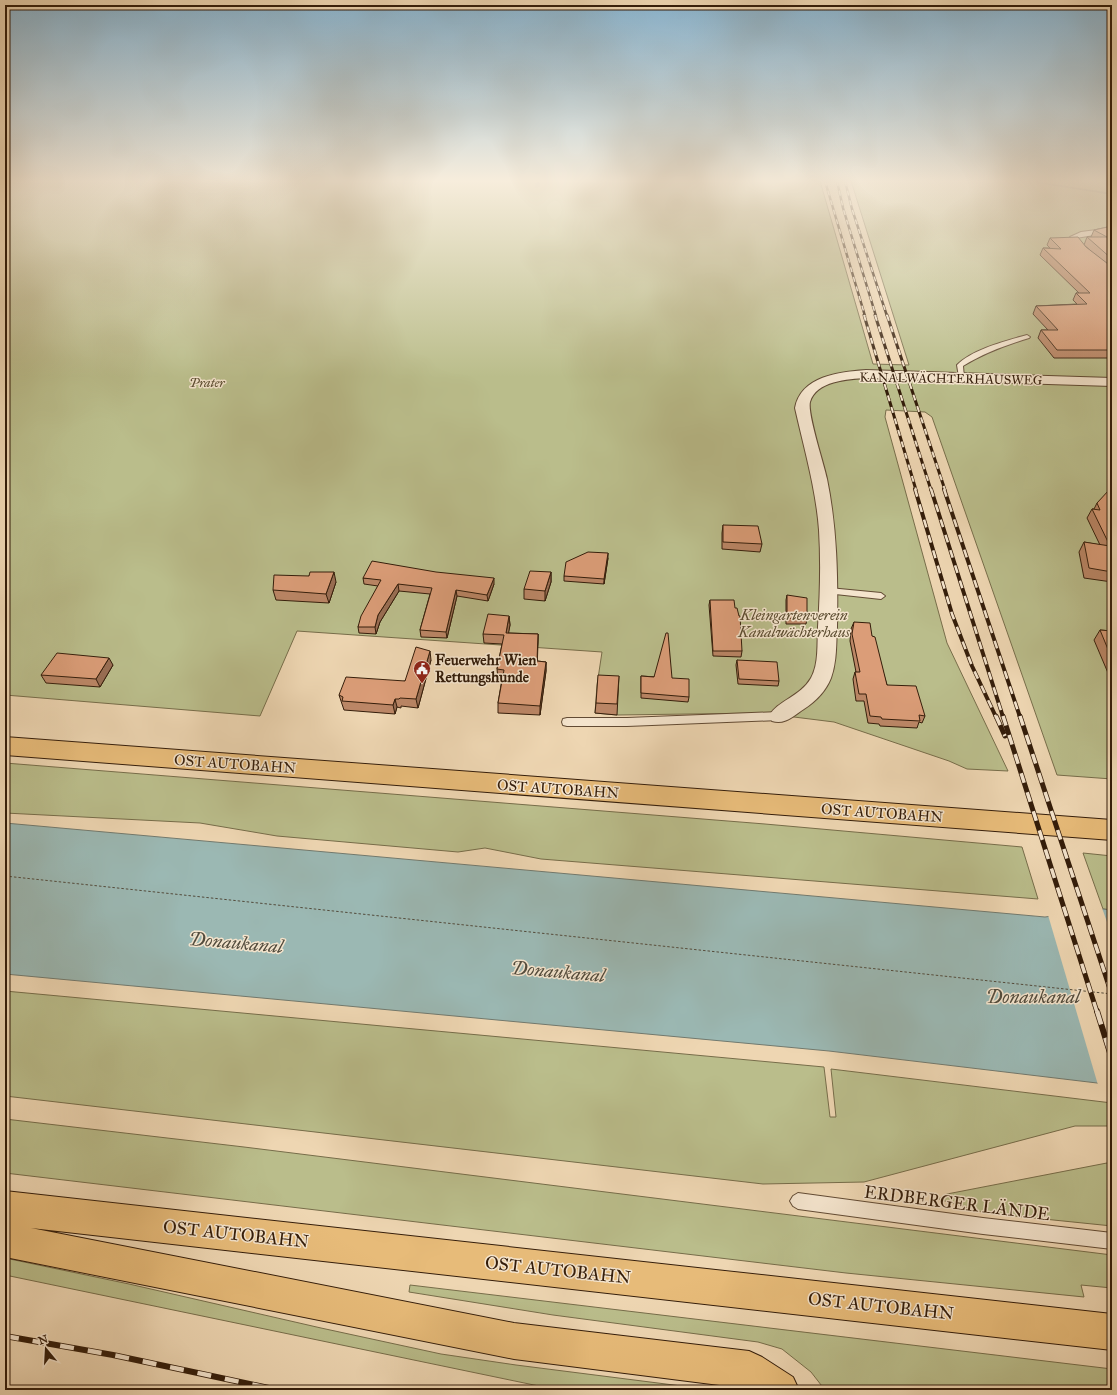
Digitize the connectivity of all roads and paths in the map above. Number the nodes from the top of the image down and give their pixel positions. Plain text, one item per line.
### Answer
1 (1081, 246) edge
2 (1086, 252) edge
3 (1027, 337) dead end
4 (962, 377) junction
5 (1112, 382) edge
6 (829, 591) junction
7 (881, 596) dead end
8 (779, 716) joint
9 (567, 722) dead end
10 (5, 746) edge
11 (1112, 830) edge
12 (798, 1201) dead end
13 (5, 1208) edge
14 (5, 1240) edge
15 (1112, 1241) edge
16 (1112, 1332) edge
17 (780, 1390) edge

1 - 2 lane
3 - 4 lane
4 - 5 street, KANALWÄCHTERHAUSWEG
4 - 6 street, KANALWÄCHTERHAUSWEG
6 - 7 lane
6 - 8 street, KANALWÄCHTERHAUSWEG
8 - 9 lane
10 - 11 highway, OST AUTOBAHN
12 - 15 lane, ERDBERGER LÄNDE
13 - 16 highway, OST AUTOBAHN
14 - 17 highway

